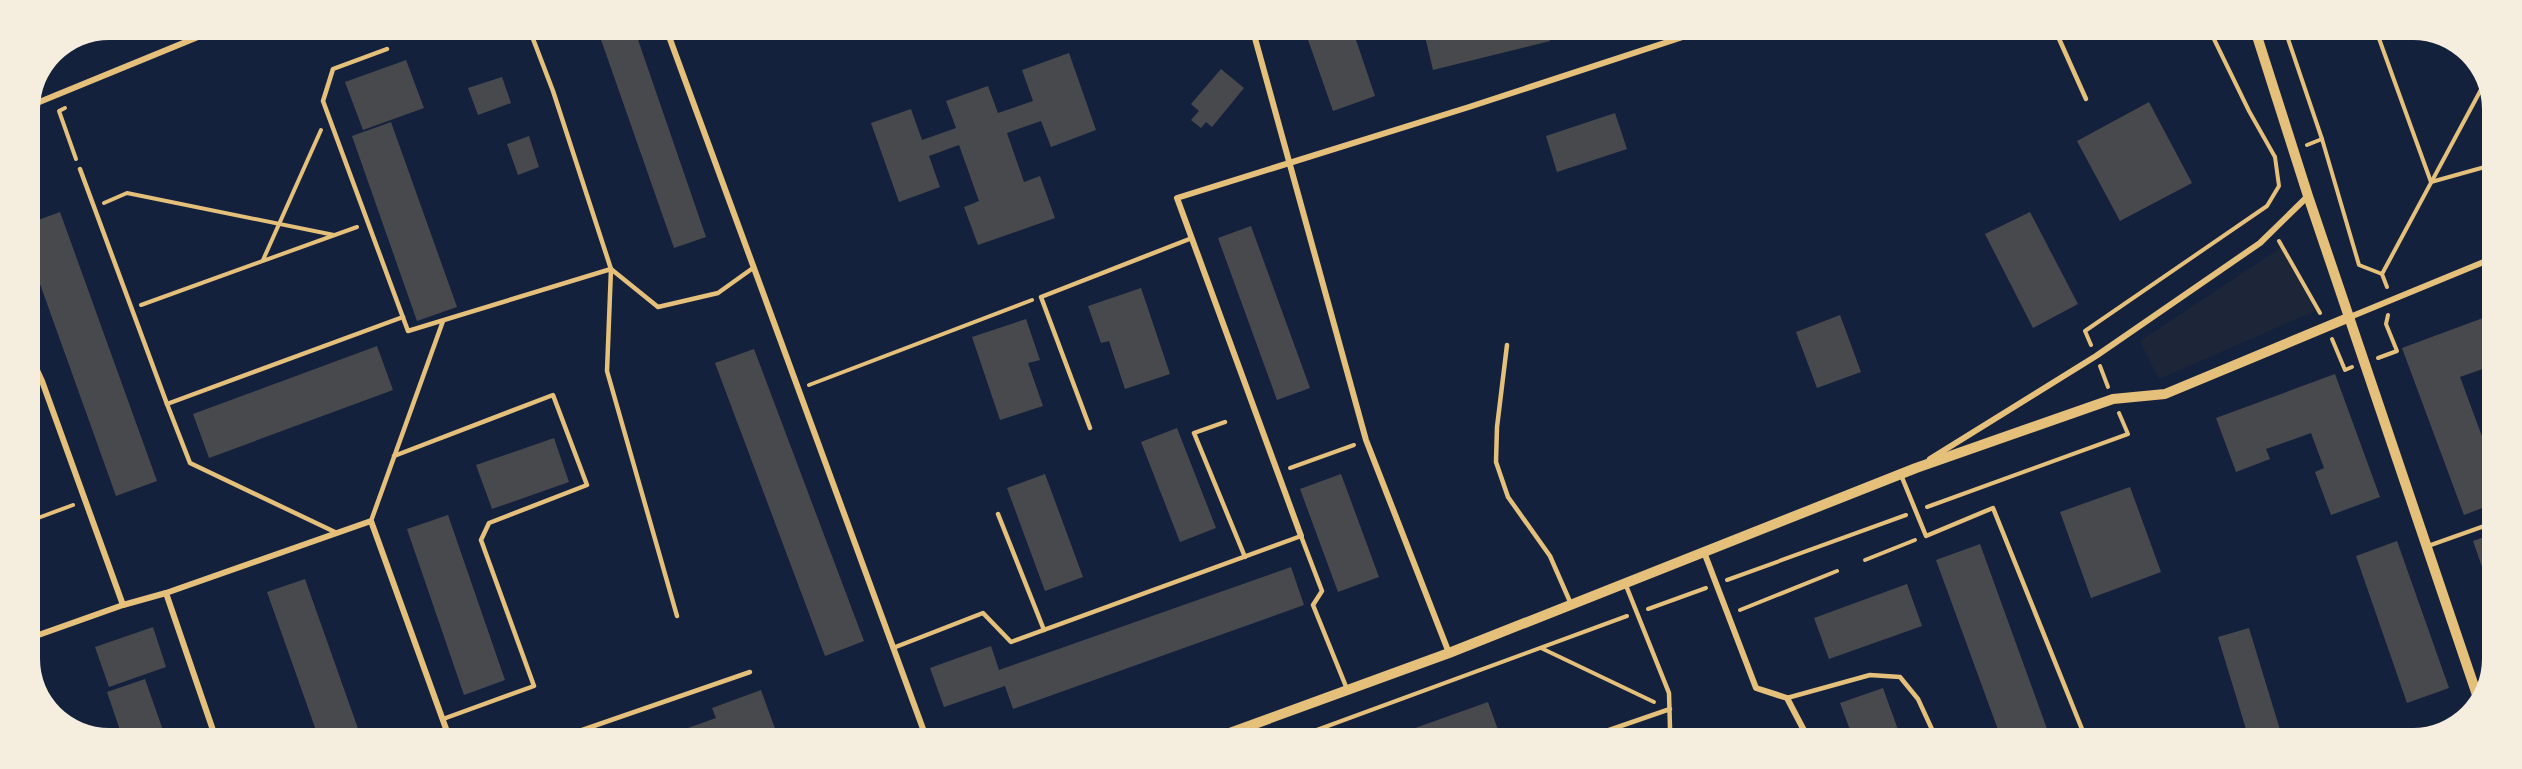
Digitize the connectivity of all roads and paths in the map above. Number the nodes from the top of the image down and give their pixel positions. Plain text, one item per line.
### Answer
1 (188, 41) edge
2 (534, 41) edge
3 (671, 41) edge
4 (1256, 41) edge
5 (1671, 41) edge
6 (2060, 41) edge
7 (2259, 41) edge
8 (2289, 41) edge
9 (2380, 41) edge
10 (387, 49) dead end
11 (2479, 93) edge
12 (2086, 99) dead end
13 (42, 101) edge
14 (59, 111) dead end
15 (328, 113) junction
16 (2322, 139) dead end
17 (2275, 157) dead end
18 (1288, 163) junction
19 (2481, 168) edge
20 (80, 169) joint
21 (2432, 182) junction
22 (2308, 196) junction
23 (94, 207) junction
24 (368, 223) junction
25 (279, 224) junction
26 (335, 235) junction
27 (1192, 238) junction
28 (263, 261) junction
29 (2481, 263) edge
30 (753, 268) junction
31 (611, 269) junction
32 (1041, 297) junction
33 (2391, 300) junction
34 (132, 308) junction
35 (403, 317) junction
36 (2350, 317) junction
37 (443, 320) junction
38 (1507, 345) dead end
39 (2096, 356) junction
40 (41, 379) edge
41 (797, 389) junction
42 (2113, 399) junction
43 (167, 404) junction
44 (1225, 422) dead end
45 (1090, 428) dead end
46 (1366, 440) junction
47 (394, 456) junction
48 (1916, 468) junction
49 (1279, 472) junction
50 (1902, 475) junction
51 (85, 501) junction
52 (1916, 511) junction
53 (998, 514) dead end
54 (41, 517) edge
55 (371, 521) junction
56 (2482, 527) edge
57 (337, 533) junction
58 (1301, 536) junction
59 (1926, 536) junction
60 (2427, 547) junction
61 (1704, 552) junction
62 (1245, 557) junction
63 (1865, 560) dead end
64 (1837, 571) dead end
65 (1625, 583) junction
66 (1716, 584) junction
67 (166, 592) junction
68 (1571, 604) junction
69 (123, 605) junction
70 (1637, 613) junction
71 (1728, 615) junction
72 (677, 616) dead end
73 (1044, 630) junction
74 (41, 634) edge
75 (893, 648) junction
76 (1540, 648) junction
77 (1449, 653) junction
78 (750, 672) dead end
79 (2475, 688) edge
80 (1348, 692) junction
81 (1787, 698) junction
82 (1670, 709) junction
83 (443, 719) junction
84 (212, 728) edge
85 (446, 728) edge
86 (588, 728) edge
87 (923, 728) edge
88 (1245, 728) edge
89 (1322, 728) edge
90 (1615, 728) edge
91 (1670, 728) edge
92 (1803, 728) edge
93 (1931, 728) edge
94 (2082, 728) edge

1 - 13 street
2 - 31 lane
3 - 30 street
4 - 18 street
5 - 18 street
6 - 12 lane
7 - 22 street
8 - 16 path
9 - 21 path
10 - 15 lane
11 - 21 path
14 - 20 path
15 - 24 lane
15 - 25 path
17 - 39 path
18 - 27 street
18 - 46 street
19 - 21 path
20 - 23 lane
21 - 33 path
22 - 36 street
22 - 39 street
23 - 25 path
23 - 34 lane
24 - 26 path
24 - 35 lane
25 - 26 path
25 - 28 path
26 - 28 path
27 - 32 lane
27 - 49 street
28 - 34 path
29 - 33 street
30 - 31 lane
30 - 41 street
31 - 37 lane
31 - 72 lane
32 - 41 path
32 - 45 lane
33 - 36 street
34 - 43 lane
35 - 37 lane
35 - 43 lane
36 - 42 street
36 - 60 street
37 - 47 lane
38 - 68 lane
39 - 42 path
39 - 48 street
40 - 51 street
41 - 75 street
42 - 48 street
42 - 52 path
43 - 57 lane
44 - 62 lane
46 - 49 path
46 - 77 street
47 - 55 lane
47 - 83 lane
48 - 50 street
49 - 58 street
50 - 52 lane
50 - 61 street
51 - 54 path
51 - 69 street
52 - 59 lane
52 - 66 path
53 - 73 lane
55 - 57 street
55 - 83 street
56 - 60 lane
57 - 67 street
58 - 62 lane
58 - 80 lane
59 - 63 path
59 - 94 lane
60 - 79 street
61 - 65 street
61 - 66 street
62 - 73 lane
64 - 71 path
65 - 68 street
65 - 70 lane
66 - 70 path
66 - 71 street
67 - 69 street
67 - 84 street
68 - 77 street
69 - 74 street
70 - 76 path
70 - 82 lane
71 - 81 street
73 - 75 lane
75 - 87 street
76 - 82 path
76 - 89 path
77 - 80 street
78 - 86 lane
80 - 88 street
81 - 92 street
81 - 93 lane
82 - 90 lane
82 - 91 lane
83 - 85 street

